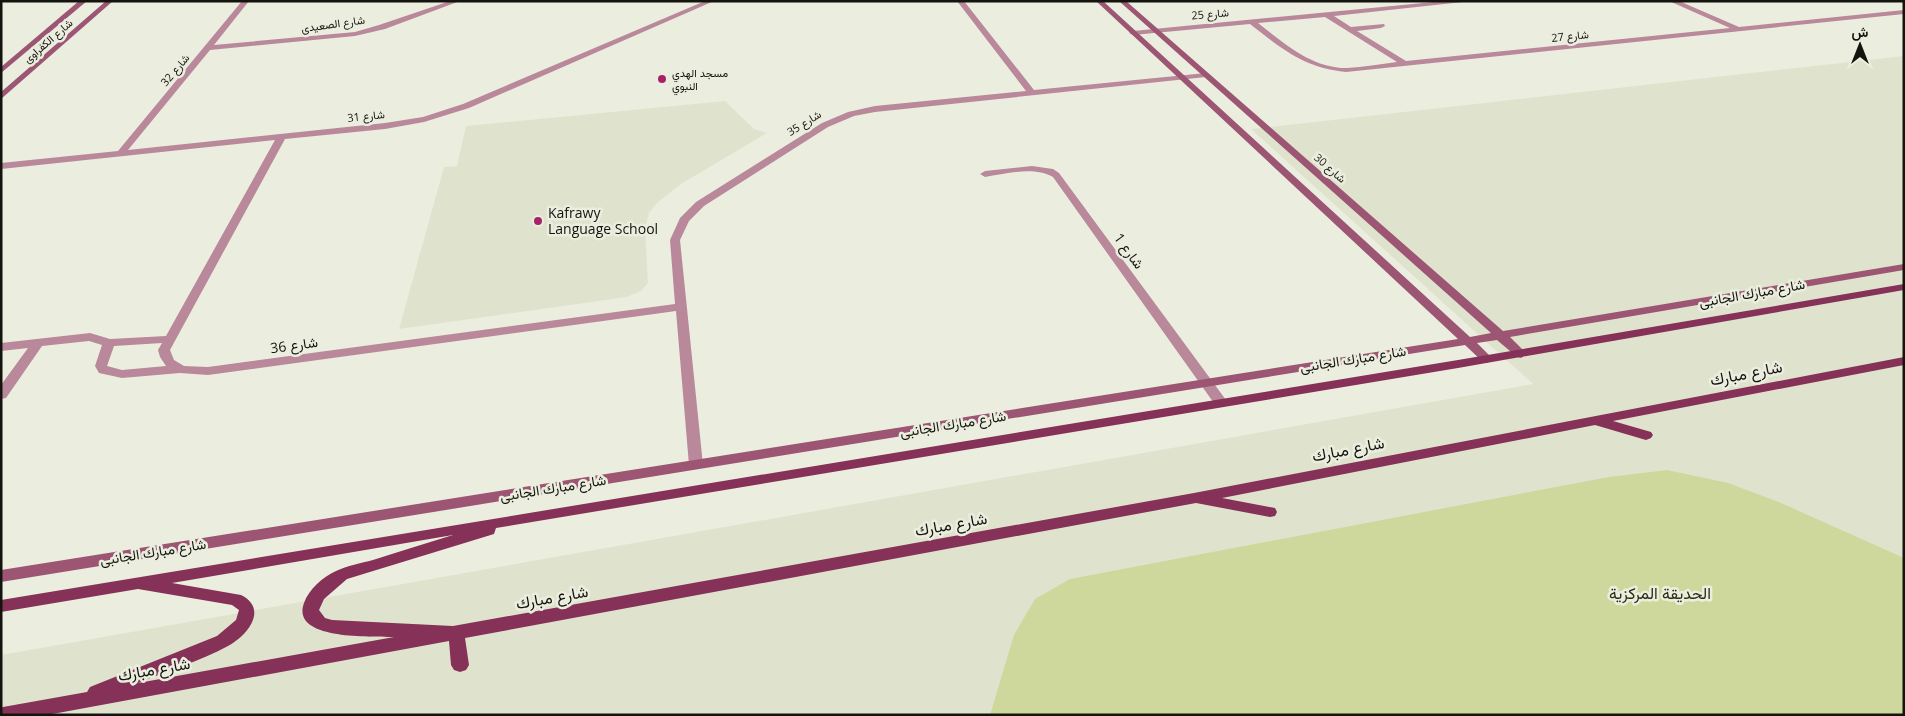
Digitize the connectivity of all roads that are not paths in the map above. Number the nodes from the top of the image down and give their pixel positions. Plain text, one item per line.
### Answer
1 (84, 1) edge
2 (110, 1) edge
3 (246, 1) edge
4 (457, 1) edge
5 (711, 1) edge
6 (960, 1) edge
7 (1099, 1) edge
8 (1122, 1) edge
9 (1369, 1) edge
10 (1469, 1) edge
11 (1672, 1) edge
12 (1382, 9) junction
13 (1904, 12) edge
14 (1327, 14) junction
15 (1252, 22) junction
16 (1381, 26) dead end
17 (1350, 29) junction
18 (1739, 29) junction
19 (1155, 30) junction
20 (1133, 33) junction
21 (208, 48) junction
22 (1405, 64) junction
23 (1, 71) edge
24 (1206, 75) junction
25 (1182, 78) junction
26 (1032, 93) junction
27 (1, 97) edge
28 (282, 136) junction
29 (121, 153) junction
30 (1, 166) edge
31 (985, 174) dead end
32 (1904, 267) edge
33 (1904, 287) edge
34 (681, 307) junction
35 (1501, 335) junction
36 (169, 339) junction
37 (1467, 341) junction
38 (38, 343) junction
39 (109, 344) junction
40 (1, 347) edge
41 (1521, 354) junction
42 (1487, 359) junction
43 (1903, 362) edge
44 (179, 368) junction
45 (1206, 383) junction
46 (1, 395) edge
47 (1221, 403) junction
48 (1594, 420) junction
49 (1646, 435) dead end
50 (696, 465) junction
51 (1194, 498) junction
52 (1270, 512) dead end
53 (540, 515) junction
54 (1, 576) edge
55 (133, 583) junction
56 (1, 606) edge
57 (456, 633) junction
58 (460, 665) dead end
59 (70, 702) junction
60 (3, 715) edge

1 - 23 street, شارع الكفراوى
2 - 27 street, شارع الكفراوى
3 - 21 street, شارع 32
4 - 21 street, شارع الصعيدى
5 - 28 street, شارع 31
6 - 26 street
7 - 20 street
8 - 19 street, شارع 30
9 - 12 street
10 - 12 street, شارع 25
11 - 18 street
12 - 14 street, شارع 25
13 - 18 street, شارع 27
14 - 15 street, شارع 25
14 - 17 street
15 - 19 street, شارع 25
15 - 22 street, شارع 27
16 - 17 street
17 - 22 street
18 - 22 street, شارع 27
19 - 20 street, شارع 25
19 - 24 street, شارع 30
20 - 25 street
21 - 29 street, شارع 32
24 - 25 street, شارع 35
24 - 35 street, شارع 30
25 - 26 street, شارع 35
25 - 37 street
26 - 34 street, شارع 35
28 - 29 street, شارع 31
28 - 36 street
29 - 30 street, شارع 31
31 - 45 street, شارع 1
32 - 35 street, شارع مبارك الجانبى
33 - 41 main road
34 - 44 street, شارع 36
34 - 50 street, شارع 35
35 - 37 street, شارع مبارك الجانبى
35 - 41 street, شارع 30
36 - 39 street
36 - 44 street
37 - 42 street
37 - 45 street, شارع مبارك الجانبى
38 - 39 street
38 - 40 street
38 - 46 street
39 - 44 street, شارع 36
41 - 42 main road
42 - 47 main road
43 - 48 main road, شارع مبارك
45 - 47 street, شارع 1
45 - 50 street, شارع مبارك الجانبى
47 - 53 main road
48 - 49 main road
48 - 51 main road, شارع مبارك
50 - 54 street, شارع مبارك الجانبى
51 - 52 main road
51 - 57 main road, شارع مبارك
53 - 55 main road
53 - 57 main road
55 - 56 main road
55 - 59 main road
57 - 58 main road
57 - 59 main road, شارع مبارك
59 - 60 main road, شارع مبارك

